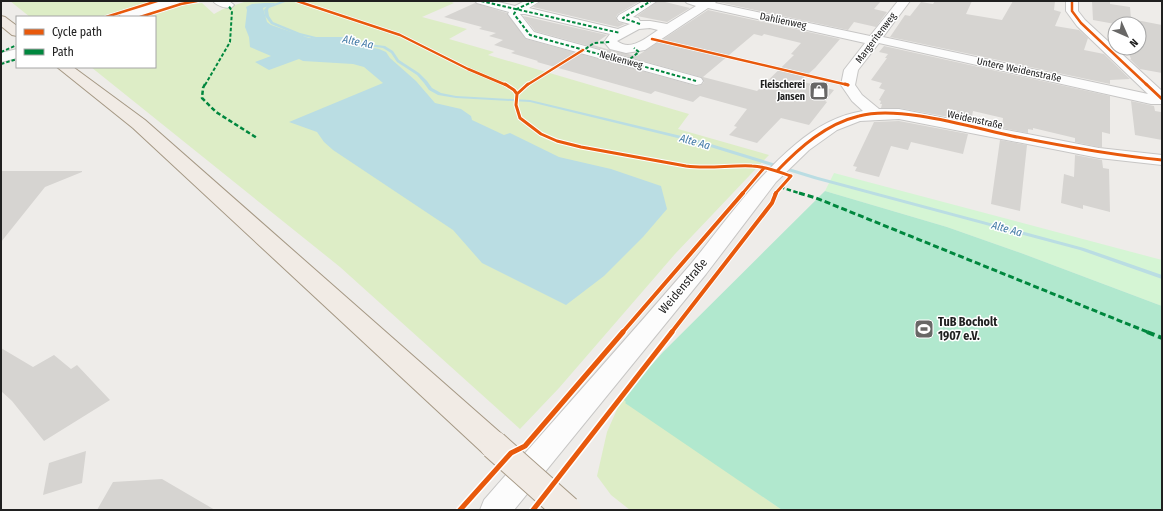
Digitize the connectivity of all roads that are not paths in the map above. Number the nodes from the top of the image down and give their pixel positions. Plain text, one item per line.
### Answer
1 (174, 1) edge
2 (481, 1) edge
3 (534, 1) edge
4 (651, 1) edge
5 (691, 1) edge
6 (904, 1) edge
7 (1072, 1) edge
8 (709, 3) edge
9 (517, 9) junction
10 (128, 16) edge
11 (1, 20) edge
12 (640, 24) junction
13 (668, 28) junction
14 (16, 31) edge
15 (615, 38) junction
16 (875, 40) junction
17 (634, 48) junction
18 (583, 50) junction
19 (16, 53) edge
20 (1, 58) edge
21 (626, 62) junction
22 (65, 68) edge
23 (696, 80) dead end
24 (1162, 99) edge
25 (874, 113) junction
26 (1162, 160) edge
27 (495, 510) edge
28 (567, 510) edge

1 - 10 street
2 - 9 street, Nelkenweg
3 - 9 street
4 - 12 street
5 - 8 street, Dahlienweg
6 - 16 street, Margeritenweg
7 - 24 street
8 - 13 street, Nelkenweg
8 - 16 street, Dahlienweg
9 - 15 street, Nelkenweg
9 - 18 street, Nelkenweg
11 - 14 main road
12 - 13 street
12 - 15 street
13 - 17 street, Nelkenweg
15 - 17 street, Nelkenweg
15 - 18 street
16 - 24 street, Untere Weidenstraße
16 - 25 street, Margeritenweg
17 - 21 street
18 - 21 street, Nelkenweg
19 - 20 street
21 - 23 street, Nelkenweg
22 - 28 main road, bridge
25 - 26 street, Weidenstraße
25 - 27 street, Weidenstraße

